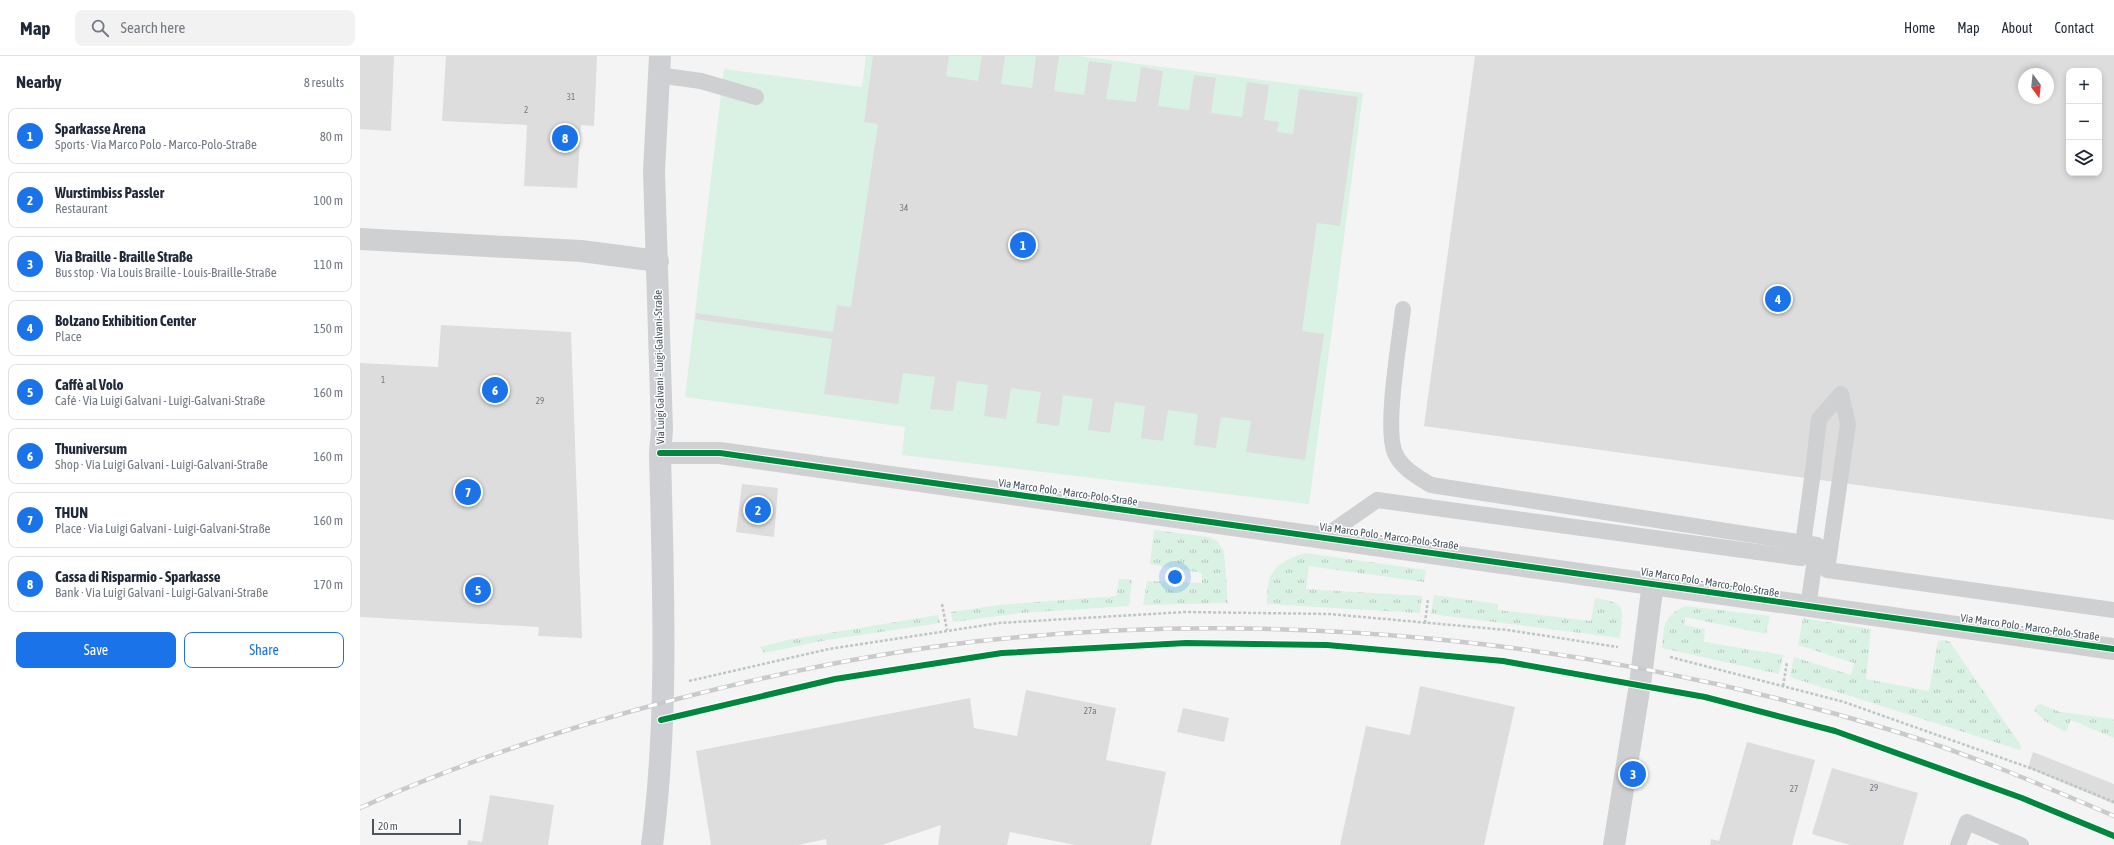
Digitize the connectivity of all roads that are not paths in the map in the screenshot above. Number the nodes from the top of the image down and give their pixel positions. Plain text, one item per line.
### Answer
1 (659, 66) edge
2 (756, 97) dead end
3 (360, 238) edge
4 (658, 261) junction
5 (1403, 309) dead end
6 (660, 453) junction
7 (1324, 538) junction
8 (1653, 583) junction
9 (1808, 607) junction
10 (2114, 610) edge
11 (2114, 649) edge
12 (652, 845) edge
13 (1614, 845) edge
14 (1958, 845) edge
15 (2020, 845) edge

1 - 2 lane
1 - 4 main road, Via Luigi Galvani - Luigi-Galvani-Straße
3 - 4 street
4 - 6 main road, Via Luigi Galvani - Luigi-Galvani-Straße
5 - 9 lane
6 - 7 street, Via Marco Polo - Marco-Polo-Straße
6 - 12 main road, Via Luigi Galvani - Luigi-Galvani-Straße
7 - 8 street, Via Marco Polo - Marco-Polo-Straße
7 - 10 lane, bridge
8 - 9 street, Via Marco Polo - Marco-Polo-Straße
8 - 13 street
9 - 11 street, Via Marco Polo - Marco-Polo-Straße
14 - 15 lane

